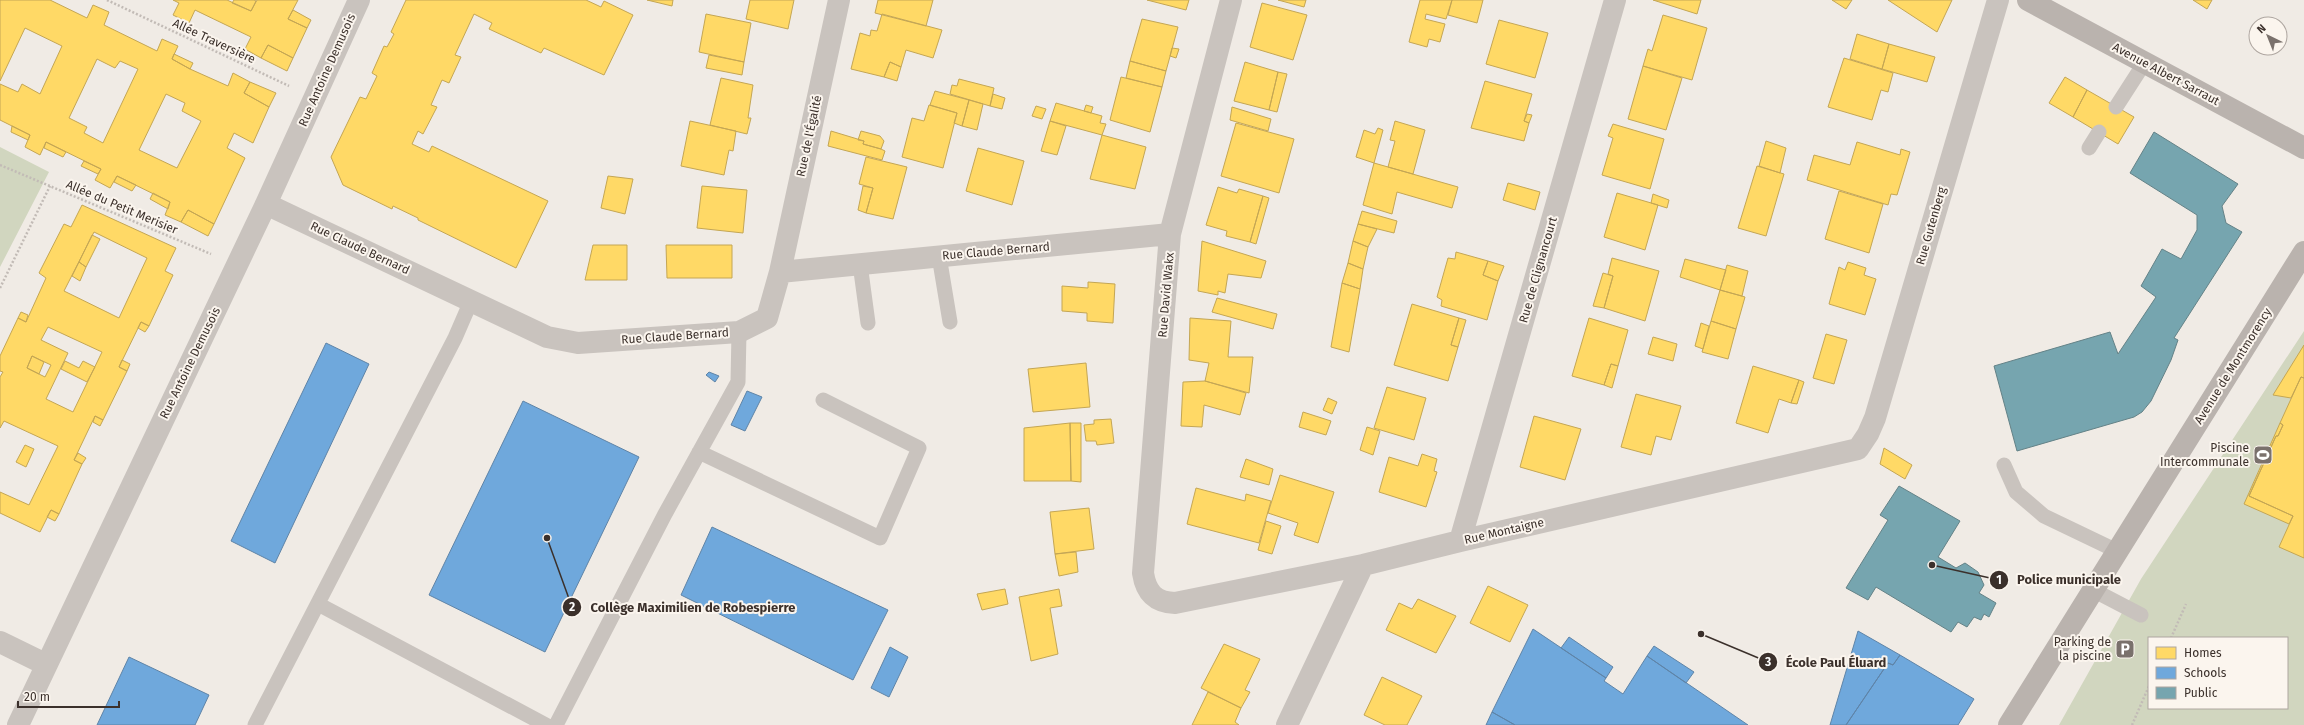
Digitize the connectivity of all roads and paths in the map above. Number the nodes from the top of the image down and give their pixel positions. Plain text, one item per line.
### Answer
1 (107, 0) edge
2 (359, 0) edge
3 (839, 0) edge
4 (1231, 0) edge
5 (1615, 0) edge
6 (1998, 0) edge
7 (2028, 0) edge
8 (2144, 62) junction
9 (315, 98) junction
10 (2116, 107) dead end
11 (2099, 132) dead end
12 (2089, 148) dead end
13 (2304, 148) edge
14 (0, 165) edge
15 (50, 186) junction
16 (266, 204) junction
17 (1170, 234) junction
18 (2304, 252) edge
19 (939, 256) junction
20 (860, 264) junction
21 (237, 265) junction
22 (780, 272) junction
23 (0, 288) edge
24 (470, 300) junction
25 (950, 322) dead end
26 (868, 323) dead end
27 (739, 332) junction
28 (822, 400) dead end
29 (1858, 449) joint
30 (699, 452) junction
31 (2004, 465) dead end
32 (1460, 541) junction
33 (2117, 551) junction
34 (1363, 565) junction
35 (2094, 590) junction
36 (1151, 596) joint
37 (318, 604) junction
38 (2186, 604) dead end
39 (2141, 615) dead end
40 (2171, 637) edge
41 (0, 642) edge
42 (45, 664) junction
43 (2148, 688) edge
44 (18, 725) edge
45 (256, 725) edge
46 (546, 725) edge
47 (556, 725) edge
48 (1287, 725) edge
49 (2009, 725) edge
50 (2132, 725) edge

1 - 9 path, Allée Traversière
2 - 9 street, Rue Antoine Demusois
3 - 22 street, Rue de l'Égalité
4 - 17 street, Rue David Wakx
5 - 32 street, Rue de Clignancourt
6 - 29 street, Rue Gutenberg
7 - 8 street, Avenue Albert Sarraut
8 - 10 lane
8 - 13 street, Avenue Albert Sarraut
9 - 16 street, Rue Antoine Demusois
11 - 12 lane
14 - 15 path, Allée du Petit Merisier
15 - 21 path, Allée du Petit Merisier
15 - 23 path
16 - 21 street, Rue Antoine Demusois
16 - 24 street, Rue Claude Bernard
17 - 19 street, Rue Claude Bernard
17 - 36 street, Rue David Wakx
18 - 33 street, Avenue de Montmorency
19 - 20 street, Rue Claude Bernard
19 - 25 lane
20 - 22 street, Rue Claude Bernard
20 - 26 lane
21 - 42 street, Rue Antoine Demusois
22 - 27 street, Rue Claude Bernard
24 - 27 street, Rue Claude Bernard
24 - 37 lane
27 - 30 lane
28 - 30 lane
29 - 32 street, Rue Montaigne
30 - 47 lane
31 - 33 lane
32 - 34 street, Rue Montaigne
33 - 35 street, Avenue de Montmorency
34 - 36 street, Rue Montaigne
34 - 48 street
35 - 39 lane
35 - 49 street, Avenue de Montmorency
37 - 45 lane
37 - 46 lane
38 - 40 path
41 - 42 street
42 - 44 street, Rue Antoine Demusois
43 - 50 path

